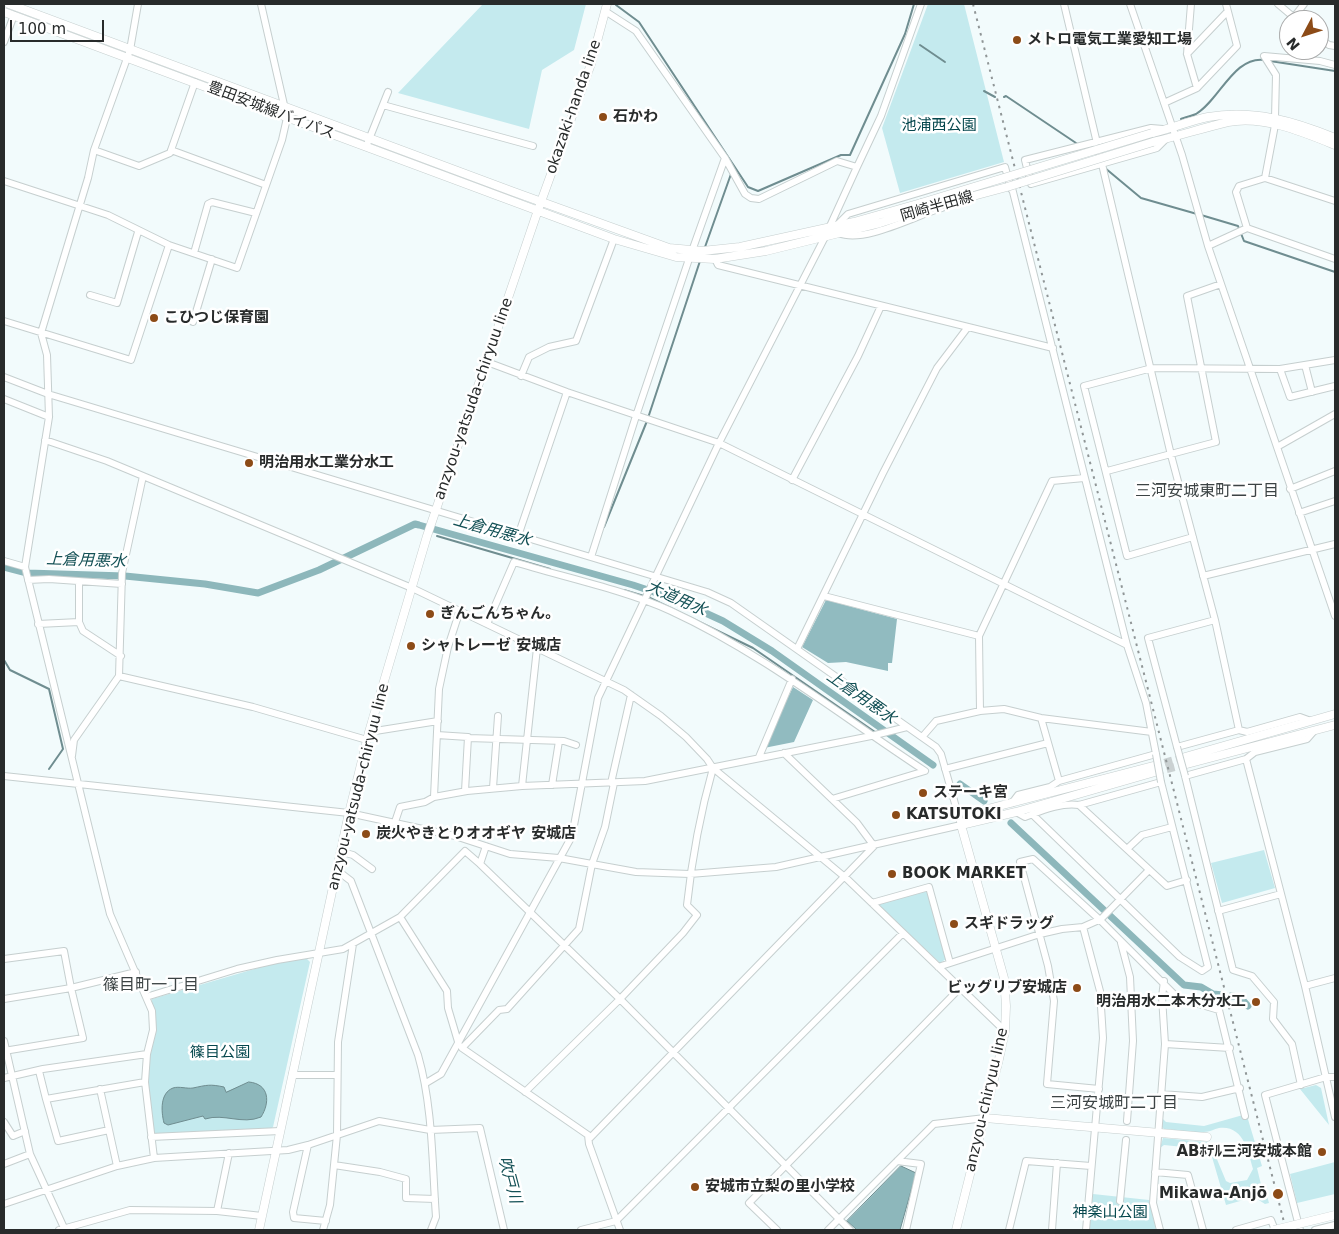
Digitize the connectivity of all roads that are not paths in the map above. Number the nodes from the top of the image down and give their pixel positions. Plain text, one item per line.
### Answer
1 (9, 4) edge
2 (138, 4) edge
3 (262, 4) edge
4 (921, 4) edge
5 (1064, 4) edge
6 (1130, 4) edge
7 (1191, 4) edge
8 (1226, 4) edge
9 (18, 5) edge
10 (606, 7) edge
11 (4, 12) edge
12 (1227, 12) junction
13 (14, 16) junction
14 (1335, 40) edge
15 (4, 42) edge
16 (1332, 46) edge
17 (129, 54) junction
18 (1187, 54) junction
19 (1335, 65) edge
20 (195, 82) junction
21 (1197, 88) junction
22 (388, 92) dead end
23 (1164, 103) junction
24 (383, 104) junction
25 (285, 107) junction
26 (287, 118) junction
27 (1275, 122) junction
28 (1170, 129) junction
29 (370, 138) junction
30 (1152, 138) junction
31 (1171, 138) junction
32 (1335, 138) edge
33 (1095, 142) junction
34 (1335, 145) edge
35 (533, 146) dead end
36 (366, 147) junction
37 (94, 150) junction
38 (171, 150) junction
39 (725, 158) junction
40 (1101, 164) junction
41 (857, 167) junction
42 (1266, 178) junction
43 (4, 181) edge
44 (266, 185) junction
45 (1012, 188) junction
46 (541, 201) junction
47 (1335, 201) edge
48 (80, 206) junction
49 (538, 210) junction
50 (256, 212) junction
51 (828, 227) junction
52 (839, 228) junction
53 (1247, 228) junction
54 (138, 232) junction
55 (825, 237) junction
56 (614, 238) junction
57 (169, 245) junction
58 (1208, 246) junction
59 (194, 253) junction
60 (691, 255) junction
61 (212, 259) junction
62 (715, 259) junction
63 (1335, 259) edge
64 (1221, 284) junction
65 (798, 285) junction
66 (90, 295) dead end
67 (881, 306) junction
68 (4, 321) edge
69 (193, 322) dead end
70 (968, 327) junction
71 (40, 333) junction
72 (1053, 348) junction
73 (1335, 360) edge
74 (487, 362) junction
75 (1305, 365) junction
76 (1200, 367) junction
77 (1152, 368) junction
78 (1251, 368) junction
79 (1280, 369) junction
80 (521, 376) junction
81 (4, 377) edge
82 (1335, 386) edge
83 (567, 392) junction
84 (1312, 392) junction
85 (48, 394) junction
86 (4, 399) edge
87 (1335, 414) edge
88 (636, 416) junction
89 (49, 417) junction
90 (45, 440) junction
91 (719, 444) junction
92 (1277, 447) junction
93 (1171, 455) junction
94 (1107, 471) junction
95 (1335, 471) edge
96 (143, 476) junction
97 (1084, 478) junction
98 (792, 480) junction
99 (1290, 489) junction
100 (1335, 501) edge
101 (436, 511) junction
102 (1299, 513) junction
103 (863, 515) junction
104 (518, 536) junction
105 (1193, 537) junction
106 (1335, 544) edge
107 (1312, 551) junction
108 (591, 557) junction
109 (4, 562) edge
110 (25, 567) junction
111 (656, 576) junction
112 (1203, 576) junction
113 (27, 578) junction
114 (122, 579) junction
115 (80, 582) junction
116 (1002, 584) junction
117 (412, 588) junction
118 (824, 596) junction
119 (644, 600) junction
120 (460, 610) junction
121 (1335, 616) edge
122 (1215, 620) junction
123 (79, 622) junction
124 (38, 624) junction
125 (487, 624) junction
126 (979, 636) junction
127 (1127, 645) junction
128 (537, 648) junction
129 (798, 649) junction
130 (121, 656) junction
131 (119, 676) junction
132 (792, 679) junction
133 (605, 682) junction
134 (631, 695) junction
135 (980, 711) junction
136 (1335, 714) edge
137 (498, 716) dead end
138 (1041, 718) junction
139 (438, 721) junction
140 (1311, 721) junction
141 (1335, 724) edge
142 (907, 727) junction
143 (1239, 730) junction
144 (1314, 731) junction
145 (1152, 732) junction
146 (437, 735) junction
147 (368, 736) junction
148 (871, 736) junction
149 (923, 736) junction
150 (468, 738) junction
151 (497, 739) junction
152 (527, 741) junction
153 (559, 741) junction
154 (1048, 743) junction
155 (576, 744) dead end
156 (1177, 747) junction
157 (784, 753) junction
158 (1156, 754) junction
159 (759, 757) junction
160 (72, 758) junction
161 (1246, 759) junction
162 (712, 768) junction
163 (945, 769) junction
164 (4, 776) edge
165 (1185, 776) junction
166 (1059, 781) junction
167 (1161, 782) junction
168 (76, 783) junction
169 (613, 783) junction
170 (552, 785) junction
171 (583, 785) junction
172 (522, 786) junction
173 (494, 788) junction
174 (465, 791) junction
175 (434, 797) junction
176 (832, 799) junction
177 (1012, 803) junction
178 (1079, 805) junction
179 (1016, 812) junction
180 (349, 813) junction
181 (1032, 814) junction
182 (395, 822) junction
183 (961, 825) junction
184 (1172, 827) junction
185 (486, 846) junction
186 (874, 846) junction
187 (1127, 849) junction
188 (342, 852) junction
189 (559, 858) junction
190 (820, 858) junction
191 (480, 864) junction
192 (592, 864) junction
193 (372, 869) dead end
194 (1149, 870) junction
195 (338, 871) junction
196 (690, 874) junction
197 (846, 878) junction
198 (1187, 880) junction
199 (1281, 894) junction
200 (1121, 900) junction
201 (872, 903) junction
202 (1218, 911) junction
203 (530, 915) junction
204 (400, 917) junction
205 (1101, 919) junction
206 (1083, 927) junction
207 (903, 932) junction
208 (370, 934) junction
209 (1040, 934) junction
210 (1121, 941) junction
211 (353, 944) junction
212 (564, 947) junction
213 (995, 948) junction
214 (320, 953) junction
215 (4, 959) edge
216 (950, 963) junction
217 (938, 966) junction
218 (136, 972) junction
219 (1335, 978) edge
220 (1164, 982) junction
221 (1305, 986) junction
222 (71, 988) junction
223 (960, 988) junction
224 (146, 996) junction
225 (4, 999) edge
226 (620, 999) junction
227 (1005, 1031) junction
228 (4, 1041) edge
229 (1165, 1044) junction
230 (460, 1046) junction
231 (1230, 1048) junction
232 (5, 1051) edge
233 (674, 1053) junction
234 (147, 1054) junction
235 (38, 1071) junction
236 (292, 1075) junction
237 (337, 1075) junction
238 (13, 1076) junction
239 (1326, 1077) junction
240 (1335, 1077) edge
241 (4, 1078) edge
242 (145, 1082) junction
243 (426, 1082) junction
244 (1301, 1085) junction
245 (1240, 1088) junction
246 (100, 1089) junction
247 (1099, 1089) junction
248 (525, 1092) junction
249 (1161, 1094) junction
250 (46, 1099) junction
251 (728, 1109) junction
252 (1245, 1116) dead end
253 (1335, 1117) edge
254 (985, 1118) junction
255 (1127, 1121) dead end
256 (4, 1122) edge
257 (1095, 1128) junction
258 (109, 1130) junction
259 (430, 1130) junction
260 (25, 1131) junction
261 (280, 1131) junction
262 (1158, 1133) junction
263 (337, 1135) junction
264 (151, 1137) junction
265 (1207, 1137) dead end
266 (589, 1139) junction
267 (1126, 1140) dead end
268 (308, 1146) junction
269 (276, 1150) junction
270 (229, 1153) junction
271 (30, 1154) junction
272 (154, 1158) junction
273 (897, 1161) junction
274 (1058, 1163) junction
275 (4, 1164) edge
276 (334, 1165) junction
277 (784, 1165) junction
278 (117, 1166) junction
279 (1091, 1166) junction
280 (1156, 1172) junction
281 (46, 1190) junction
282 (435, 1199) junction
283 (1120, 1201) dead end
284 (4, 1204) edge
285 (217, 1211) junction
286 (1335, 1215) edge
287 (262, 1216) junction
288 (839, 1219) junction
289 (326, 1221) junction
290 (616, 1221) junction
291 (1335, 1225) edge
292 (62, 1230) edge
293 (259, 1230) edge
294 (324, 1230) edge
295 (431, 1230) edge
296 (504, 1230) edge
297 (581, 1230) edge
298 (620, 1230) edge
299 (777, 1230) edge
300 (828, 1230) edge
301 (850, 1230) edge
302 (906, 1230) edge
303 (956, 1230) edge
304 (1009, 1230) edge
305 (1052, 1230) edge
306 (1086, 1230) edge
307 (1160, 1230) edge
308 (1203, 1230) edge
309 (1236, 1230) edge
310 (1275, 1230) edge
311 (1300, 1230) edge
312 (1315, 1230) edge

1 - 9 main road, 豊田安城線バイパス
2 - 17 street
3 - 25 street
4 - 41 street
5 - 33 street
6 - 23 street
7 - 18 street
8 - 12 street
9 - 17 main road, 豊田安城線バイパス
10 - 39 street
10 - 46 main road, okazaki-handa line
11 - 13 main road, 豊田安城線バイパス
12 - 18 street
12 - 21 street
13 - 15 street
13 - 17 main road, 豊田安城線バイパス
14 - 16 street
17 - 20 main road, 豊田安城線バイパス
17 - 25 main road, 豊田安城線バイパス
17 - 37 street
18 - 21 street
19 - 27 street
20 - 26 main road, 豊田安城線バイパス
20 - 38 street
21 - 23 street
22 - 24 street
23 - 28 street
24 - 29 street
24 - 35 street
25 - 26 street
25 - 29 main road, 豊田安城線バイパス
26 - 36 main road, 豊田安城線バイパス
26 - 44 street
27 - 28 main road, 岡崎半田線
27 - 31 main road, 岡崎半田線
27 - 32 main road, 岡崎半田線
27 - 34 main road, 岡崎半田線
27 - 42 street
28 - 30 main road, 岡崎半田線
28 - 31 street
28 - 33 street
29 - 36 street
29 - 46 main road, 豊田安城線バイパス
30 - 31 main road, 岡崎半田線
30 - 52 main road, 岡崎半田線, bridge
31 - 40 street
31 - 58 street
33 - 40 street
33 - 40 street
36 - 49 main road, 豊田安城線バイパス
37 - 38 street
37 - 48 street
38 - 44 street
39 - 41 street
39 - 60 street
40 - 77 street
41 - 51 street
42 - 47 street
42 - 53 street
43 - 48 street
44 - 50 street
45 - 52 street
45 - 52 street
45 - 72 street
46 - 49 main road, okazaki-handa line
46 - 60 main road, 岡崎半田線
48 - 54 street
48 - 71 street
49 - 56 main road, 岡崎半田線
49 - 74 main road, anzyou-yatsuda-chiryuu line
50 - 59 street
50 - 61 street
51 - 52 main road, 岡崎半田線
51 - 55 street
51 - 60 main road, 岡崎半田線
52 - 55 main road, 岡崎半田線
53 - 58 street
53 - 63 street
54 - 57 street
54 - 66 street
55 - 62 main road, 岡崎半田線
55 - 65 street
56 - 60 main road, 岡崎半田線
56 - 80 street
57 - 59 street
57 - 71 street
58 - 64 street
59 - 61 street
60 - 62 main road, 岡崎半田線
60 - 88 street
61 - 69 street
62 - 65 street
64 - 76 street
64 - 78 street
65 - 67 street
65 - 91 street
67 - 70 street
67 - 98 street
68 - 71 street
70 - 72 street
70 - 103 street
71 - 85 street
72 - 97 street
73 - 75 street
74 - 80 street
74 - 101 main road, anzyou-yatsuda-chiryuu line
75 - 79 street
75 - 84 street
76 - 77 street
76 - 78 street
76 - 93 street
77 - 93 street
77 - 94 street
78 - 79 street
78 - 92 street
79 - 84 street
80 - 83 street
81 - 85 street
82 - 84 street
83 - 88 street
83 - 104 street
85 - 89 street
85 - 101 street
86 - 89 street
87 - 92 street
88 - 91 street
88 - 108 street
89 - 90 street
90 - 96 street
90 - 110 street
91 - 98 street
91 - 111 street
92 - 99 street
93 - 94 street
93 - 105 street
94 - 105 street
95 - 99 street
96 - 114 street
96 - 117 street
97 - 116 street
97 - 127 street
98 - 103 street
99 - 102 street
100 - 102 street
101 - 104 street
101 - 117 main road, anzyou-yatsuda-chiryuu line
102 - 107 street
103 - 116 street
103 - 118 street
104 - 108 street
105 - 112 street
106 - 107 street
107 - 112 street
107 - 121 street
108 - 111 street
109 - 110 street
110 - 113 street
111 - 119 street
111 - 129 street
112 - 122 street
113 - 115 street
113 - 124 street
114 - 115 street
114 - 130 street
115 - 123 street
116 - 126 street
116 - 127 street
117 - 120 street
117 - 147 main road, anzyou-yatsuda-chiryuu line
118 - 126 street
118 - 129 street
119 - 125 street
119 - 132 street
119 - 133 street
120 - 125 street
120 - 139 street
122 - 143 street
122 - 156 street
123 - 124 street
123 - 130 street
124 - 160 street
125 - 128 street
126 - 135 street
127 - 145 street
128 - 133 street
128 - 152 street
129 - 142 street
130 - 131 street
131 - 147 street
131 - 160 street
132 - 148 street
132 - 159 street
133 - 134 street
133 - 171 street
134 - 162 street
134 - 169 street
135 - 138 street
135 - 149 street
136 - 140 main road
137 - 151 street
138 - 145 street
138 - 154 street
139 - 146 street
139 - 147 street
140 - 143 street
140 - 144 main road
141 - 144 main road
142 - 148 street
142 - 149 street
143 - 156 street
144 - 161 street
145 - 158 street
146 - 150 street
146 - 175 street
147 - 180 main road, anzyou-yatsuda-chiryuu line
148 - 157 street
148 - 176 street
149 - 163 street
150 - 151 street
150 - 174 street
151 - 152 street
151 - 173 street
152 - 153 street
152 - 172 street
153 - 155 street
153 - 170 street
154 - 163 street
154 - 166 street
156 - 165 street, bridge
157 - 159 street
157 - 176 street
158 - 166 street
158 - 167 street, bridge
159 - 162 street
160 - 168 street
161 - 165 street
161 - 199 street
162 - 169 street
162 - 190 street
162 - 196 street
163 - 183 street
164 - 168 street
165 - 202 street
166 - 177 street
167 - 178 street
167 - 184 street
168 - 180 street
168 - 218 street
169 - 171 street
169 - 192 street
170 - 171 street
170 - 172 street
171 - 189 street
172 - 173 street
173 - 174 street
174 - 175 street
175 - 182 street
176 - 186 street
177 - 179 main road
177 - 183 main road
178 - 181 street
178 - 187 street
179 - 181 street
179 - 183 main road
180 - 182 street
180 - 188 main road, anzyou-yatsuda-chiryuu line
181 - 200 street
182 - 185 street
183 - 186 street
183 - 213 main road, anzyou-chiryuu line
184 - 187 street
184 - 198 street
185 - 189 street
185 - 191 street
186 - 190 street
186 - 197 street
187 - 194 street
188 - 193 street
188 - 195 main road, anzyou-yatsuda-chiryuu line
189 - 192 street
189 - 203 street
190 - 196 street
190 - 197 street
191 - 203 street
191 - 204 street
192 - 196 street
192 - 212 street
194 - 198 street
194 - 200 street
195 - 208 street
195 - 214 main road, anzyou-yatsuda-chiryuu line
196 - 226 street
197 - 201 street
197 - 233 street
198 - 200 street
199 - 202 street
199 - 221 street
200 - 205 street
201 - 207 street
201 - 216 street
202 - 244 street
203 - 212 street
203 - 230 street
204 - 208 street
204 - 230 street
205 - 206 street
205 - 209 street
205 - 210 street
206 - 209 street
206 - 247 street
207 - 217 street
207 - 251 street
208 - 211 street
208 - 243 street
209 - 213 street
209 - 247 street
210 - 220 street
210 - 255 street
211 - 214 street
211 - 237 street
212 - 226 street
212 - 230 street
213 - 216 street
213 - 227 main road, anzyou-chiryuu line
214 - 224 street
214 - 236 main road, anzyou-yatsuda-chiryuu line
215 - 222 street
216 - 217 street
217 - 223 street
218 - 222 street
218 - 224 street
219 - 221 street
220 - 229 street
220 - 231 street
221 - 239 street
222 - 225 street
222 - 232 street
223 - 227 street
223 - 277 street
224 - 234 street
226 - 233 street
226 - 248 street
227 - 254 main road, anzyou-chiryuu line
228 - 232 street
229 - 231 street
229 - 249 street
230 - 243 street
230 - 248 street
231 - 245 street
232 - 238 street
233 - 251 street
233 - 266 street
234 - 235 street
234 - 242 street
235 - 238 street
235 - 250 street
236 - 237 street
236 - 261 main road, anzyou-yatsuda-chiryuu line
237 - 263 street
238 - 241 street
238 - 260 street
239 - 240 street
239 - 244 street
239 - 253 street
242 - 246 street
242 - 264 street
243 - 259 street
244 - 311 street
245 - 249 street
245 - 252 street
246 - 250 street
246 - 258 street
247 - 257 street
248 - 266 street
249 - 262 street
250 - 258 street
251 - 277 street
251 - 290 street
254 - 257 main road
254 - 273 street
254 - 303 main road, anzyou-chiryuu line
256 - 260 street
257 - 262 main road
257 - 279 street
258 - 278 street
259 - 263 street
259 - 282 street
259 - 296 street
260 - 271 street
261 - 264 street
261 - 269 main road, anzyou-yatsuda-chiryuu line
262 - 265 main road
262 - 280 street
263 - 268 street
263 - 276 street
264 - 272 street
266 - 290 street
267 - 283 street
268 - 269 street
268 - 289 street
269 - 270 street
269 - 287 main road, anzyou-yatsuda-chiryuu line
270 - 272 street
270 - 285 street
271 - 275 street
271 - 281 street
272 - 278 street
273 - 288 street
273 - 302 street
274 - 279 street
274 - 304 street
274 - 305 street
276 - 282 street
276 - 289 street
277 - 288 street
277 - 299 street
278 - 281 street
279 - 306 street
280 - 307 street
280 - 308 street
281 - 284 street
281 - 292 street
282 - 295 street
285 - 287 street
285 - 292 street
286 - 310 main road, bridge
287 - 293 main road, anzyou-yatsuda-chiryuu line
288 - 300 street
288 - 301 street
289 - 294 street
290 - 297 street
290 - 298 street
291 - 312 street
309 - 310 street

